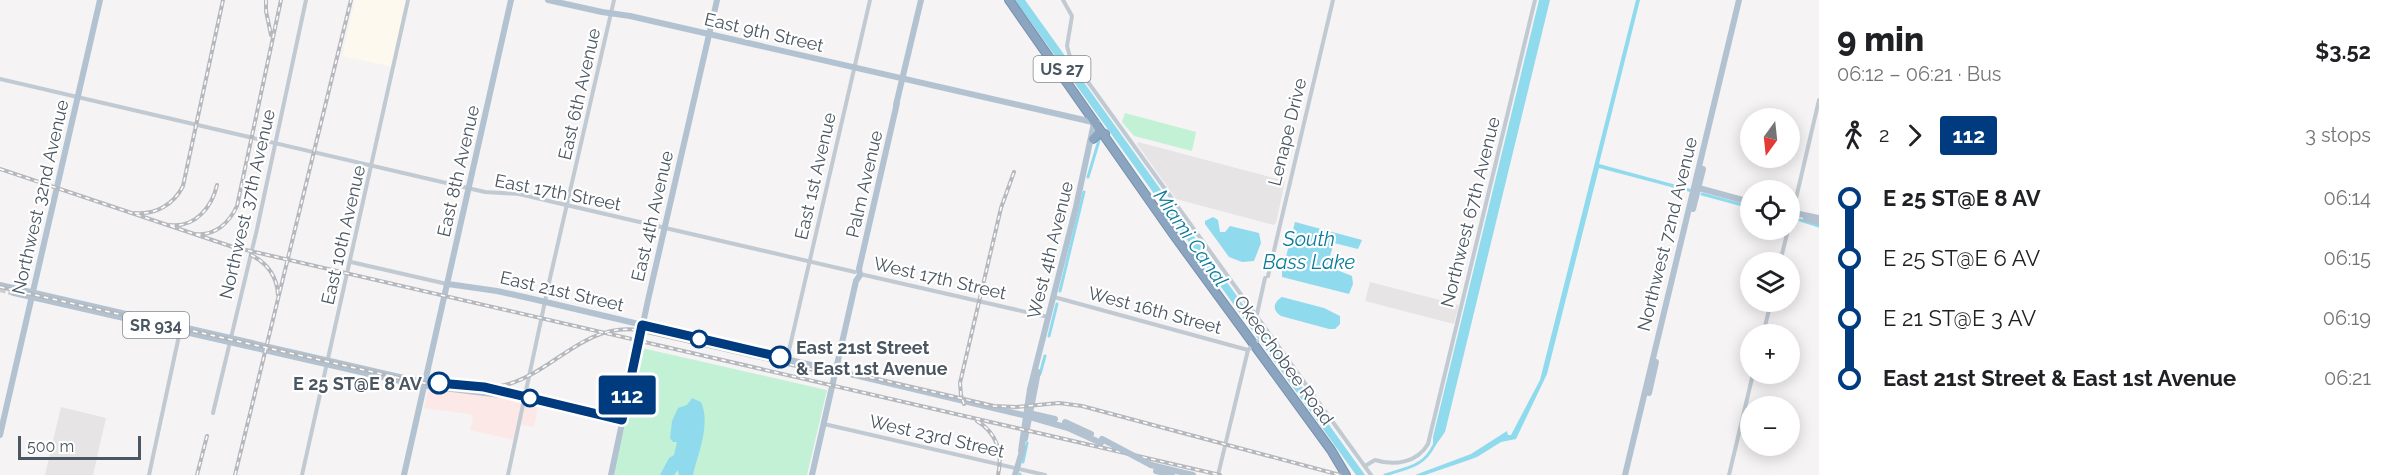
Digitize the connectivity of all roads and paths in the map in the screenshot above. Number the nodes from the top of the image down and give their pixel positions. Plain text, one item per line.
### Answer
1 (100, 0) edge
2 (306, 0) edge
3 (408, 0) edge
4 (511, 0) edge
5 (548, 0) edge
6 (614, 0) edge
7 (717, 0) edge
8 (870, 0) edge
9 (921, 0) edge
10 (1062, 0) edge
11 (1333, 0) edge
12 (1535, 0) edge
13 (1741, 0) edge
14 (1012, 2) edge
15 (612, 13) junction
16 (709, 34) junction
17 (854, 68) junction
18 (902, 79) junction
19 (0, 80) edge
20 (79, 98) junction
21 (1819, 100) edge
22 (1099, 125) junction
23 (1093, 139) joint
24 (275, 143) junction
25 (1089, 148) junction
26 (373, 166) junction
27 (1132, 176) junction
28 (1799, 180) edge
29 (1696, 187) junction
30 (470, 188) junction
31 (1740, 199) edge
32 (567, 205) junction
33 (1800, 217) edge
34 (1819, 220) edge
35 (664, 228) junction
36 (1175, 234) junction
37 (1193, 258) junction
38 (809, 261) junction
39 (351, 262) junction
40 (858, 274) junction
41 (448, 284) junction
42 (0, 285) edge
43 (14, 293) tunnel mouth
44 (33, 295) junction
45 (1054, 297) junction
46 (545, 302) junction
47 (1256, 314) junction
48 (1049, 317) junction
49 (642, 325) junction
50 (180, 331) junction
51 (230, 340) junction
52 (1256, 342) junction
53 (1248, 350) junction
54 (788, 359) junction
55 (328, 362) junction
56 (836, 370) junction
57 (426, 384) junction
58 (1751, 384) edge
59 (525, 399) junction
60 (213, 413) dead end
61 (1028, 415) junction
62 (622, 422) junction
63 (824, 424) junction
64 (0, 435) edge
65 (1365, 466) junction
66 (1151, 467) junction
67 (1016, 471) edge
68 (148, 475) edge
69 (302, 475) edge
70 (406, 475) edge
71 (508, 475) edge
72 (611, 475) edge
73 (812, 475) edge
74 (1045, 475) edge
75 (1172, 475) edge
76 (1192, 475) edge
77 (1218, 475) edge
78 (1348, 475) edge
79 (1371, 475) edge
80 (1627, 475) edge
81 (1729, 475) edge

1 - 20 main road, Northwest 32nd Avenue
2 - 24 street, Northwest 37th Avenue
3 - 26 street, East 10th Avenue
4 - 30 main road, East 8th Avenue
5 - 15 main road, East 9th Street
6 - 15 street, East 6th Avenue
7 - 16 main road, East 4th Avenue
8 - 17 street, East 1st Avenue
9 - 18 main road, Palm Avenue
10 - 47 street
11 - 47 street, Lenape Drive
12 - 65 street, Northwest 67th Avenue
13 - 29 main road, Northwest 72nd Avenue
14 - 22 highway, Okeechobee Road / US 27
15 - 16 main road, East 9th Street
15 - 32 street, East 6th Avenue
16 - 17 main road, East 9th Street
16 - 35 main road, East 4th Avenue
17 - 18 main road, East 9th Street
17 - 38 street, East 1st Avenue
18 - 22 main road, East 9th Street
18 - 40 main road, Palm Avenue
19 - 20 street, East 17th Street
20 - 24 street, East 17th Street
20 - 44 main road, Northwest 32nd Avenue
21 - 28 street
22 - 23 highway
22 - 25 main road, West 4th Avenue
22 - 27 highway, Okeechobee Road / US 27
22 - 27 highway, Okeechobee Road / US 27
23 - 25 main road, West 4th Avenue
24 - 26 street, East 17th Street
24 - 51 street, Northwest 37th Avenue
25 - 45 main road, West 4th Avenue
26 - 30 street, East 17th Street
26 - 39 street, East 10th Avenue
27 - 36 highway, Okeechobee Road / US 27
29 - 31 main road
29 - 80 main road, Northwest 72nd Avenue
30 - 32 street, East 17th Street
30 - 41 main road, East 8th Avenue
32 - 35 street, East 17th Street
32 - 46 street, East 6th Avenue
33 - 34 main road
35 - 38 street, East 17th Street
35 - 49 main road, East 4th Avenue
36 - 37 highway, Okeechobee Road / US 27
36 - 37 highway, Okeechobee Road / US 27
37 - 52 highway, Okeechobee Road / US 27
38 - 40 street, East 17th Street
38 - 54 street, East 1st Avenue
39 - 41 street, East 21st Street
39 - 55 street, East 10th Avenue
40 - 48 street, West 17th Street
40 - 56 main road, Palm Avenue
41 - 46 main road, East 21st Street
41 - 57 main road, East 8th Avenue
42 - 44 main road, SR 934
43 - 44 main road, SR 934
44 - 50 main road, SR 934
44 - 51 main road, SR 934
44 - 64 main road, Northwest 32nd Avenue
45 - 48 main road, West 4th Avenue
45 - 53 street, West 16th Street
46 - 49 main road, East 21st Street
46 - 59 street, East 6th Avenue
47 - 65 street
48 - 61 main road, West 4th Avenue
49 - 54 main road, East 21st Street
49 - 62 main road, East 4th Avenue
50 - 51 main road, SR 934
50 - 68 street
51 - 55 main road, SR 934
51 - 60 street, Northwest 37th Avenue
52 - 53 street
52 - 78 highway, Okeechobee Road / US 27
53 - 77 street
54 - 56 main road, East 21st Street
55 - 57 main road, SR 934
55 - 69 street, East 10th Avenue
56 - 61 main road, East 21st Street
56 - 63 main road, Palm Avenue
57 - 59 main road, SR 934
57 - 70 main road, East 8th Avenue
58 - 81 street
59 - 62 main road, SR 934
59 - 71 street, East 6th Avenue
61 - 66 main road, East 21st Street, bridge
61 - 67 main road, West 4th Avenue
62 - 72 main road, East 4th Avenue
63 - 67 street, West 23rd Street
63 - 73 main road, Palm Avenue
65 - 79 street
66 - 75 main road
66 - 76 main road
67 - 74 street, West 23rd Street

